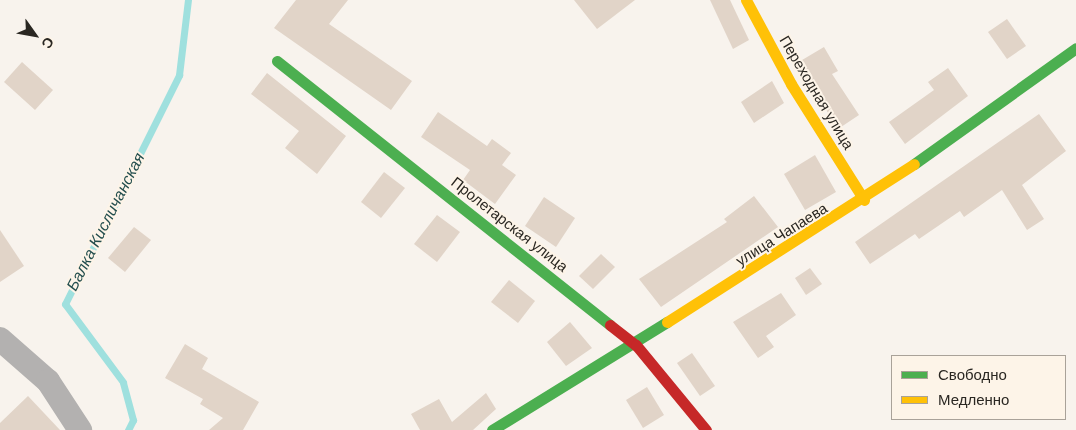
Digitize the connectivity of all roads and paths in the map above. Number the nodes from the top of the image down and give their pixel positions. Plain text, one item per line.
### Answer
1 (746, 0) edge
2 (1076, 48) edge
3 (277, 61) dead end
4 (864, 200) junction
5 (0, 340) edge
6 (636, 344) junction
7 (80, 430) edge
8 (492, 430) edge
9 (706, 430) edge

1 - 4 street, Переходная улица
2 - 4 street, улица Чапаева
3 - 6 street, Пролетарская улица
4 - 6 street, улица Чапаева
5 - 7 street
6 - 8 street, улица Чапаева
6 - 9 street, Пролетарская улица

